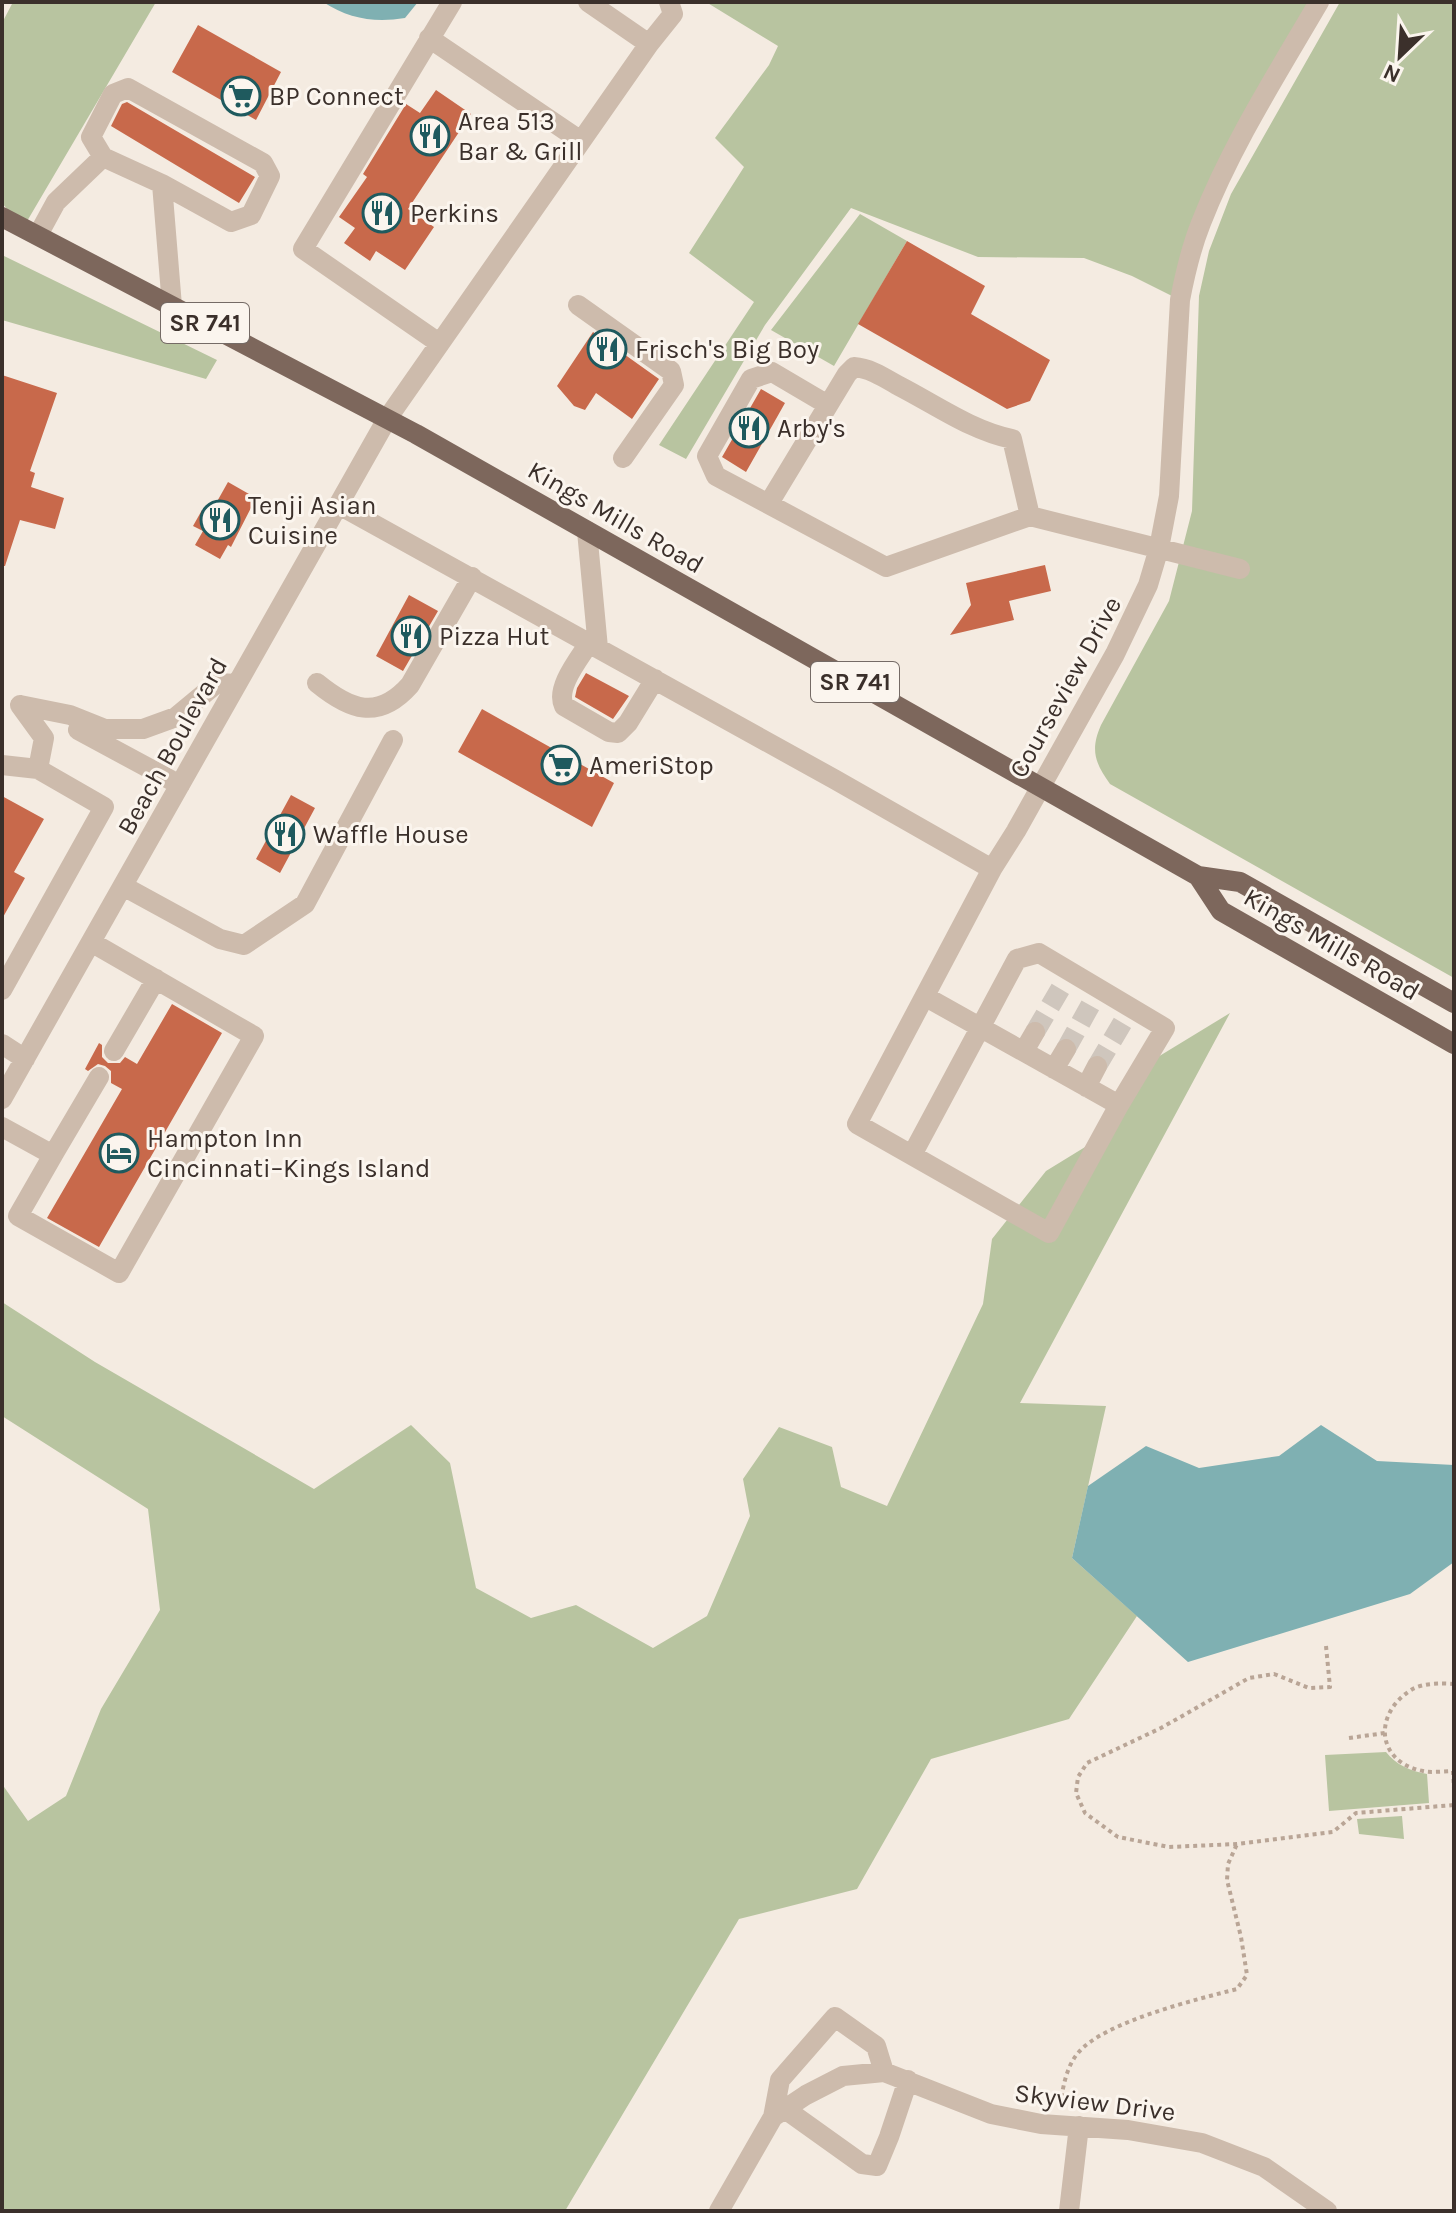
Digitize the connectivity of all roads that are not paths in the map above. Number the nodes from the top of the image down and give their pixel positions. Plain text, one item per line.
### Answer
1 (452, 2) edge
2 (588, 2) edge
3 (669, 2) edge
4 (1319, 2) edge
5 (429, 38) junction
6 (649, 44) junction
7 (581, 141) junction
8 (103, 157) junction
9 (162, 184) junction
10 (2, 217) edge
11 (38, 235) junction
12 (578, 305) dead end
13 (172, 306) junction
14 (439, 343) junction
15 (832, 398) junction
16 (387, 419) junction
17 (623, 458) dead end
18 (769, 503) junction
19 (339, 505) junction
20 (1030, 516) junction
21 (587, 531) junction
22 (1159, 548) junction
23 (1240, 569) dead end
24 (472, 577) junction
25 (593, 645) junction
26 (655, 679) junction
27 (317, 683) dead end
28 (237, 684) junction
29 (11, 702) edge
30 (393, 740) dead end
31 (2, 765) edge
32 (38, 769) junction
33 (180, 785) junction
34 (1040, 787) junction
35 (992, 869) junction
36 (1198, 876) junction
37 (123, 886) junction
38 (91, 942) junction
39 (156, 979) junction
40 (2, 990) edge
41 (926, 997) junction
42 (1454, 1003) edge
43 (981, 1027) junction
44 (1035, 1032) tunnel mouth
45 (2, 1044) edge
46 (1454, 1044) edge
47 (1066, 1049) tunnel mouth
48 (114, 1051) dead end
49 (1024, 1051) junction
50 (25, 1059) junction
51 (1097, 1066) tunnel mouth
52 (1054, 1069) junction
53 (99, 1077) dead end
54 (1086, 1087) junction
55 (2, 1099) edge
56 (1119, 1105) junction
57 (2, 1127) edge
58 (53, 1155) junction
59 (912, 1155) junction
60 (884, 2072) junction
61 (908, 2080) junction
62 (779, 2113) junction
63 (1079, 2126) junction
64 (719, 2211) edge
65 (1069, 2211) edge
66 (1327, 2211) edge

1 - 5 street
2 - 6 street
3 - 6 street, Beach Boulevard
4 - 22 street, Courseview Drive
5 - 7 street
5 - 14 street
6 - 7 street, Beach Boulevard
7 - 14 street, Beach Boulevard
8 - 9 street
8 - 9 street
8 - 11 street
9 - 13 street
10 - 11 main road, Kings Mills Road / SR 741
11 - 13 main road, Kings Mills Road / SR 741
12 - 17 street
13 - 16 main road, Kings Mills Road / SR 741
14 - 16 street, Beach Boulevard
15 - 18 street
15 - 18 street
15 - 20 street
16 - 19 street, Beach Boulevard
16 - 21 main road, Kings Mills Road / SR 741
18 - 20 street
19 - 24 street
19 - 28 street, Beach Boulevard
20 - 22 street
21 - 25 street
21 - 34 main road, Kings Mills Road / SR 741
22 - 23 street
22 - 34 street, Courseview Drive
24 - 25 street
24 - 27 street
25 - 26 street
25 - 26 street
26 - 35 street
28 - 29 street
28 - 33 street, Beach Boulevard
29 - 32 street
29 - 33 street
30 - 37 street
31 - 32 street
32 - 40 street
33 - 37 street, Beach Boulevard
34 - 35 street, Courseview Drive
34 - 36 main road, Kings Mills Road / SR 741
35 - 41 street, Courseview Drive
36 - 42 main road, Kings Mills Road / SR 741
36 - 46 main road, Kings Mills Road / SR 741
37 - 38 street, Beach Boulevard
38 - 39 street
38 - 50 street, Beach Boulevard
39 - 48 street
39 - 58 street
41 - 43 street
41 - 59 street, Courseview Drive
43 - 49 street
43 - 56 street
43 - 59 street
44 - 49 street
45 - 50 street
47 - 52 street
49 - 52 street
50 - 55 street, Beach Boulevard
51 - 54 street
52 - 54 street
53 - 58 street
54 - 56 street
56 - 59 street
57 - 58 street
60 - 61 street, Skyview Drive
60 - 62 street, Skyview Drive
60 - 62 street
61 - 62 street
61 - 63 street, Skyview Drive
62 - 64 street
63 - 65 street
63 - 66 street, Skyview Drive

